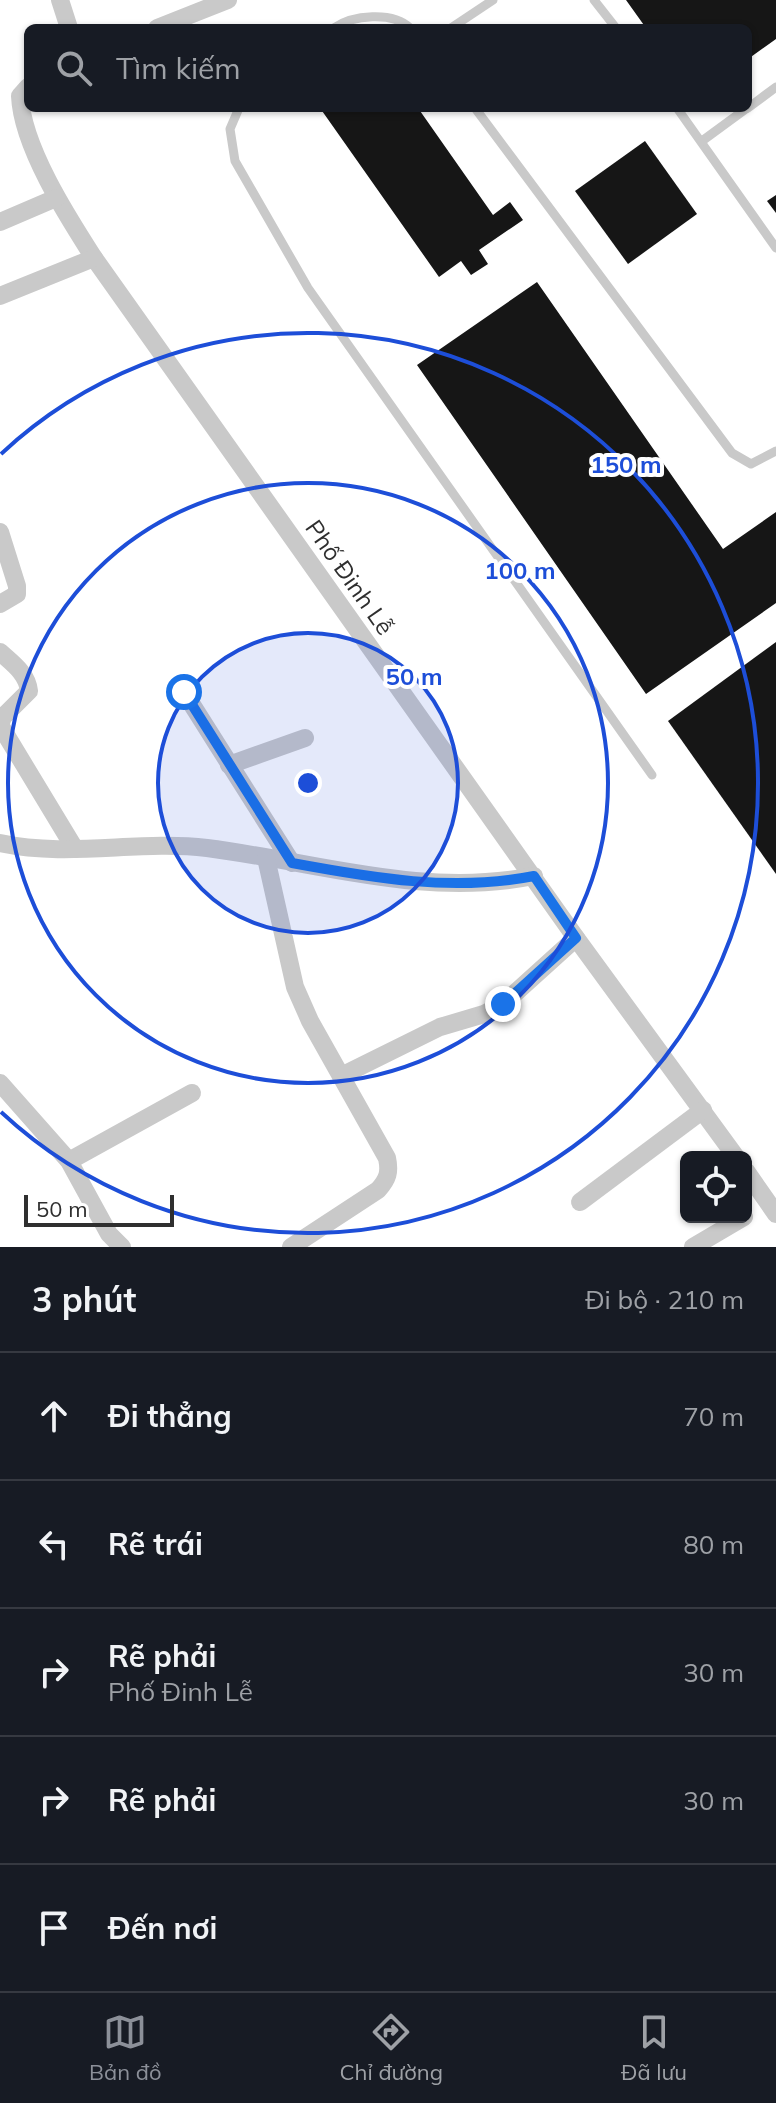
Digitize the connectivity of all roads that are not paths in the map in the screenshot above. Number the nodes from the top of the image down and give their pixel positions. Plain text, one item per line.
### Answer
1 (60, 0) edge
2 (228, 0) edge
3 (493, 0) edge
4 (594, 0) edge
5 (68, 24) edge
6 (167, 24) edge
7 (342, 24) edge
8 (406, 24) edge
9 (457, 24) edge
10 (613, 24) edge
11 (776, 87) edge
12 (24, 92) edge
13 (752, 105) edge
14 (237, 112) edge
15 (478, 112) edge
16 (680, 112) edge
17 (742, 112) edge
18 (702, 141) junction
19 (56, 198) junction
20 (0, 222) edge
21 (776, 248) edge
22 (94, 258) junction
23 (0, 296) edge
24 (776, 451) edge
25 (0, 532) edge
26 (0, 604) edge
27 (0, 652) edge
28 (184, 692) dead end
29 (305, 738) dead end
30 (229, 765) junction
31 (652, 775) dead end
32 (0, 843) edge
33 (75, 849) junction
34 (266, 858) junction
35 (292, 863) junction
36 (534, 876) junction
37 (576, 938) junction
38 (341, 1076) junction
39 (0, 1083) edge
40 (192, 1093) dead end
41 (703, 1110) junction
42 (732, 1151) edge
43 (69, 1161) junction
44 (752, 1180) edge
45 (580, 1202) dead end
46 (772, 1208) edge
47 (752, 1214) edge
48 (733, 1223) edge
49 (122, 1247) edge
50 (291, 1247) edge
51 (693, 1247) edge

1 - 5 street
2 - 6 street
3 - 9 lane
4 - 10 lane
7 - 8 lane
11 - 13 lane
12 - 19 street, Phố Đinh Lễ
14 - 31 lane
15 - 24 lane
16 - 18 lane
17 - 18 lane
18 - 21 lane
19 - 20 street
19 - 22 street, Phố Đinh Lễ
22 - 23 street
22 - 36 street, Phố Đinh Lễ
25 - 26 street
27 - 33 street
28 - 30 street
29 - 30 street
30 - 35 street
32 - 33 street
33 - 34 street
34 - 35 street
34 - 38 street
35 - 36 street
36 - 37 street, Phố Đinh Lễ
37 - 38 street
37 - 41 street, Phố Đinh Lễ
38 - 50 street
39 - 43 street
40 - 43 street
41 - 42 street, Phố Đinh Lễ
41 - 45 street
43 - 49 street
44 - 46 street
46 - 47 street
48 - 51 street

